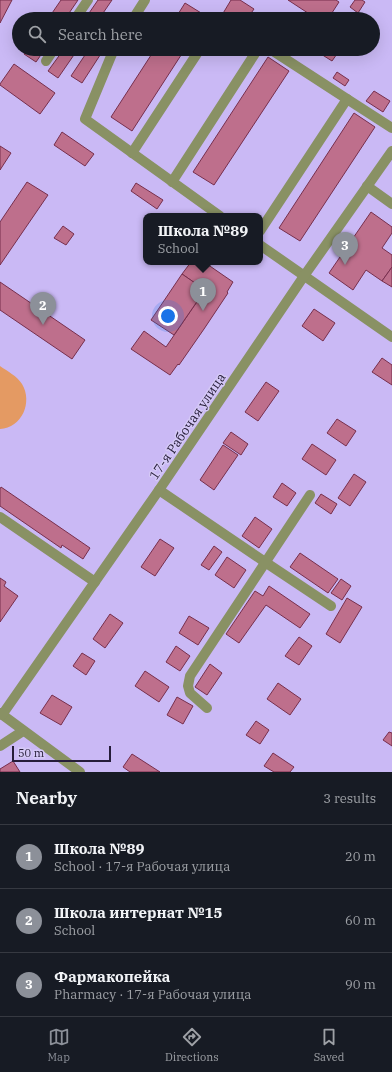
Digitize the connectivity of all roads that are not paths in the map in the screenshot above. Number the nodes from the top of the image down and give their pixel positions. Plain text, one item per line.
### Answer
1 (88, 0) edge
2 (145, 0) edge
3 (80, 12) edge
4 (137, 12) edge
5 (49, 56) edge
6 (111, 56) edge
7 (195, 56) edge
8 (251, 56) edge
9 (281, 56) edge
10 (46, 61) dead end
11 (347, 99) junction
12 (392, 128) edge
13 (392, 151) edge
14 (132, 153) junction
15 (172, 182) junction
16 (367, 186) junction
17 (392, 204) edge
18 (216, 213) edge
19 (263, 226) edge
20 (263, 247) edge
21 (304, 276) junction
22 (392, 338) edge
23 (159, 490) junction
24 (310, 495) dead end
25 (0, 517) edge
26 (265, 562) junction
27 (95, 582) junction
28 (331, 606) dead end
29 (207, 708) dead end
30 (1, 714) edge
31 (23, 731) junction
32 (0, 746) edge
33 (80, 772) edge

1 - 3 street
2 - 4 street
5 - 10 street
6 - 14 street
7 - 14 street
8 - 15 street
9 - 11 street
11 - 12 street
11 - 19 street
13 - 16 street, 17-я Рабочая улица
14 - 15 street
15 - 18 street
16 - 17 street
16 - 21 street, 17-я Рабочая улица
20 - 21 street
21 - 22 street
21 - 23 street, 17-я Рабочая улица
23 - 26 street
23 - 27 street, 17-я Рабочая улица
24 - 26 street
25 - 27 street
26 - 28 street
26 - 29 street
27 - 30 street, 17-я Рабочая улица
30 - 31 street
31 - 32 street
31 - 33 street

